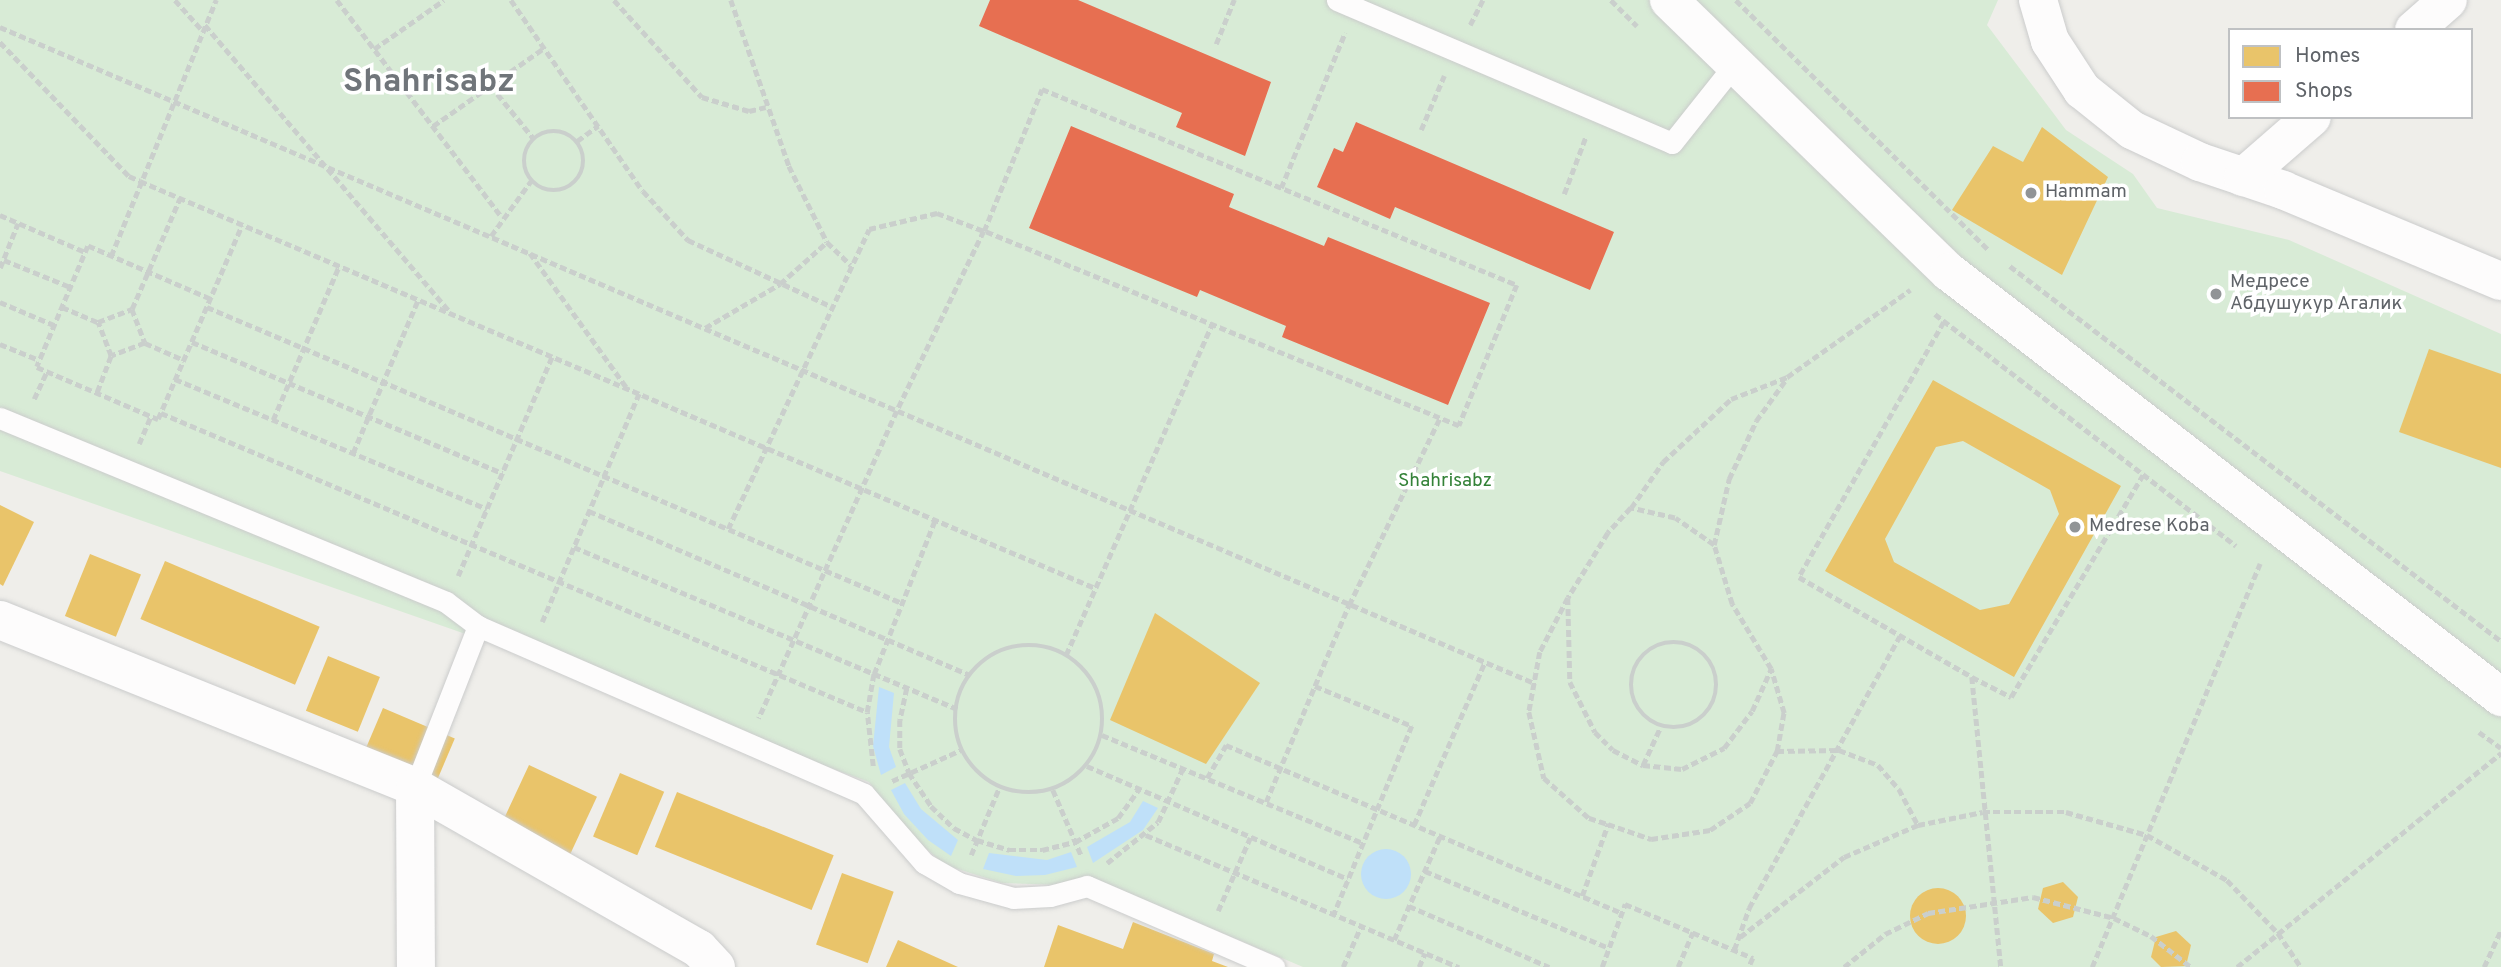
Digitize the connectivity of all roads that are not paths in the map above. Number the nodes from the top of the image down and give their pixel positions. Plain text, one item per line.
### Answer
1 (1669, 0) edge
2 (2039, 0) edge
3 (2448, 0) edge
4 (1346, 4) edge
5 (2416, 28) edge
6 (1734, 65) junction
7 (2310, 119) edge
8 (2243, 177) junction
9 (2501, 281) edge
10 (0, 418) edge
11 (0, 620) edge
12 (478, 626) junction
13 (2501, 697) edge
14 (415, 787) junction
15 (416, 967) edge
16 (716, 967) edge
17 (1274, 967) edge

1 - 6 street
2 - 8 street
3 - 5 street
4 - 6 lane
6 - 13 street
7 - 8 street
8 - 9 street
10 - 12 lane
11 - 14 street
12 - 14 lane
12 - 17 lane
14 - 15 street
14 - 16 street

